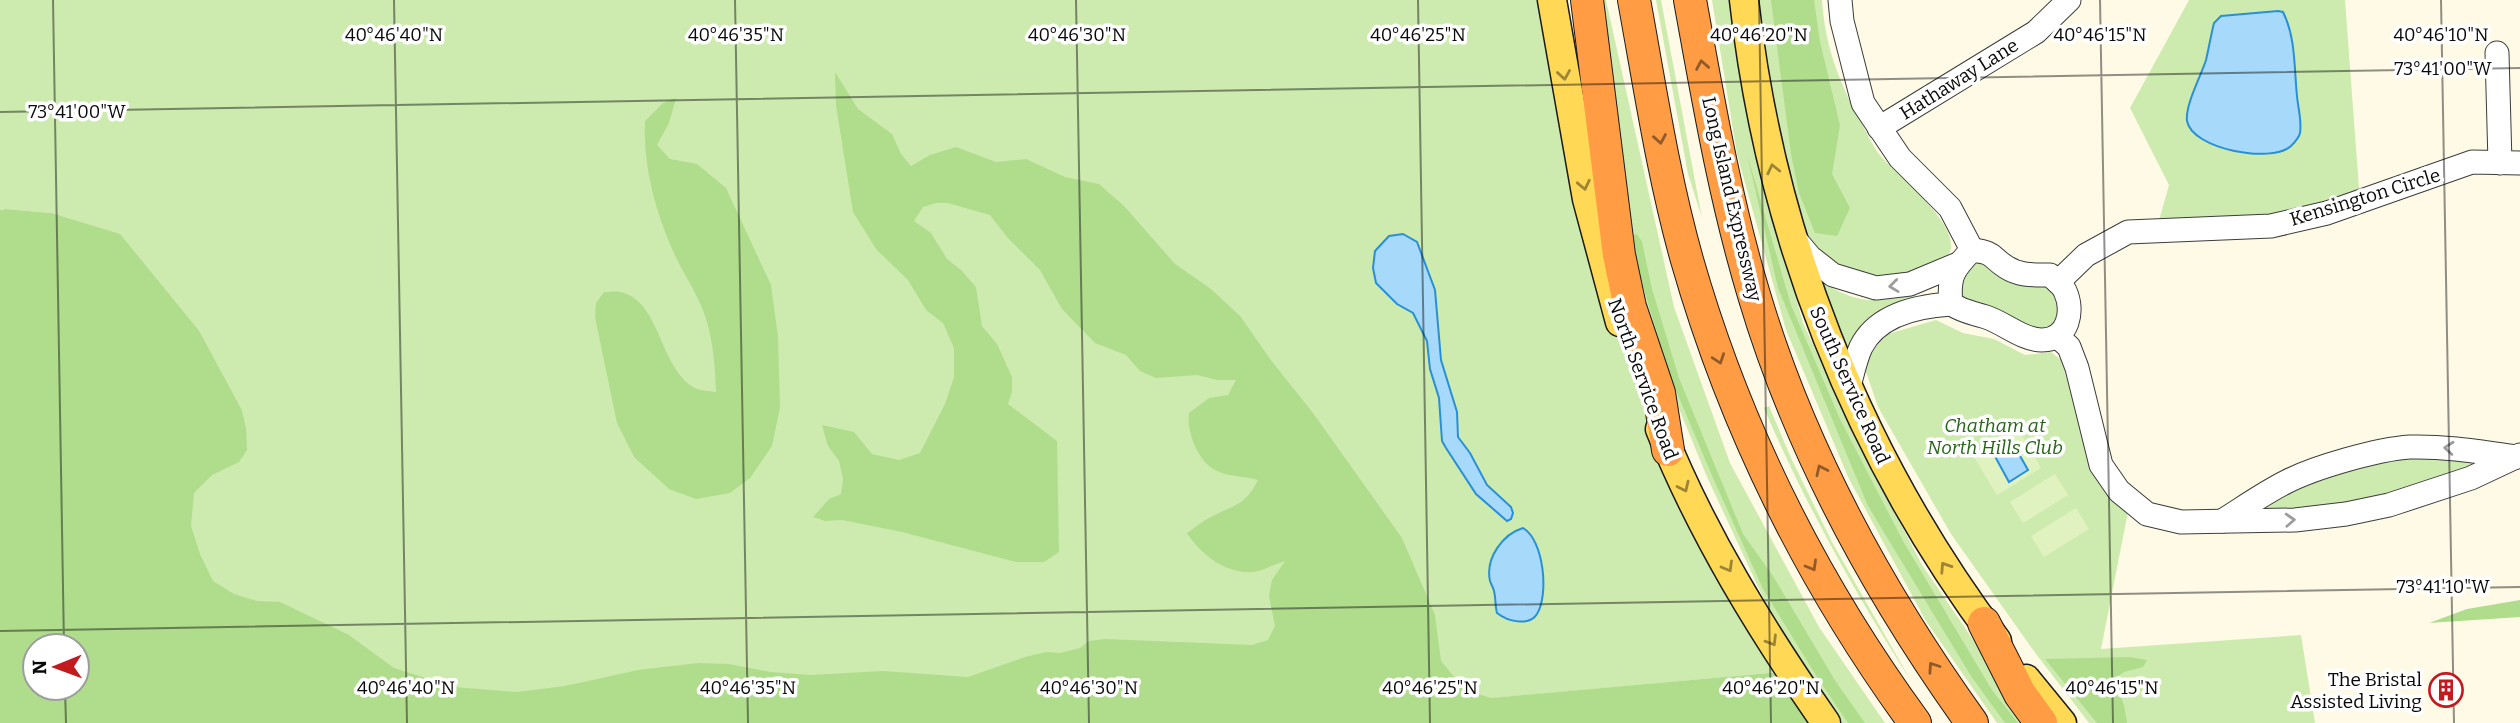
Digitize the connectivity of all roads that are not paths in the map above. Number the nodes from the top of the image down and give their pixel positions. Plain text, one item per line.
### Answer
1 (1552, 0) edge
2 (1587, 0) edge
3 (1633, 0) edge
4 (1690, 0) edge
5 (1744, 0) edge
6 (1840, 0) edge
7 (2069, 0) edge
8 (2497, 53) dead end
9 (1880, 128) junction
10 (2510, 163) edge
11 (1791, 235) junction
12 (1965, 257) junction
13 (2058, 282) junction
14 (1951, 304) junction
15 (2057, 336) junction
16 (1848, 390) junction
17 (1668, 450) junction
18 (2518, 456) edge
19 (2221, 522) junction
20 (1984, 623) junction
21 (1826, 723) edge
22 (1915, 723) edge
23 (1972, 723) edge
24 (2041, 723) edge
25 (2062, 723) edge

1 -> 17 main road, North Service Road
2 - 17 highway
3 -> 22 highway
23 -> 4 highway, Long Island Expressway
11 -> 5 main road, South Service Road
6 - 9 street
7 - 9 street, Hathaway Lane
8 - 10 street
9 - 12 street
10 - 13 street, Kensington Circle
12 -> 11 street
11 - 16 main road, South Service Road
12 - 13 street
12 - 14 street
13 - 15 street
14 - 15 street
14 - 16 street
15 - 19 street
20 -> 16 main road, South Service Road
17 -> 21 main road, North Service Road
19 -> 18 street
18 -> 19 street
20 - 24 highway
20 - 25 main road, South Service Road

